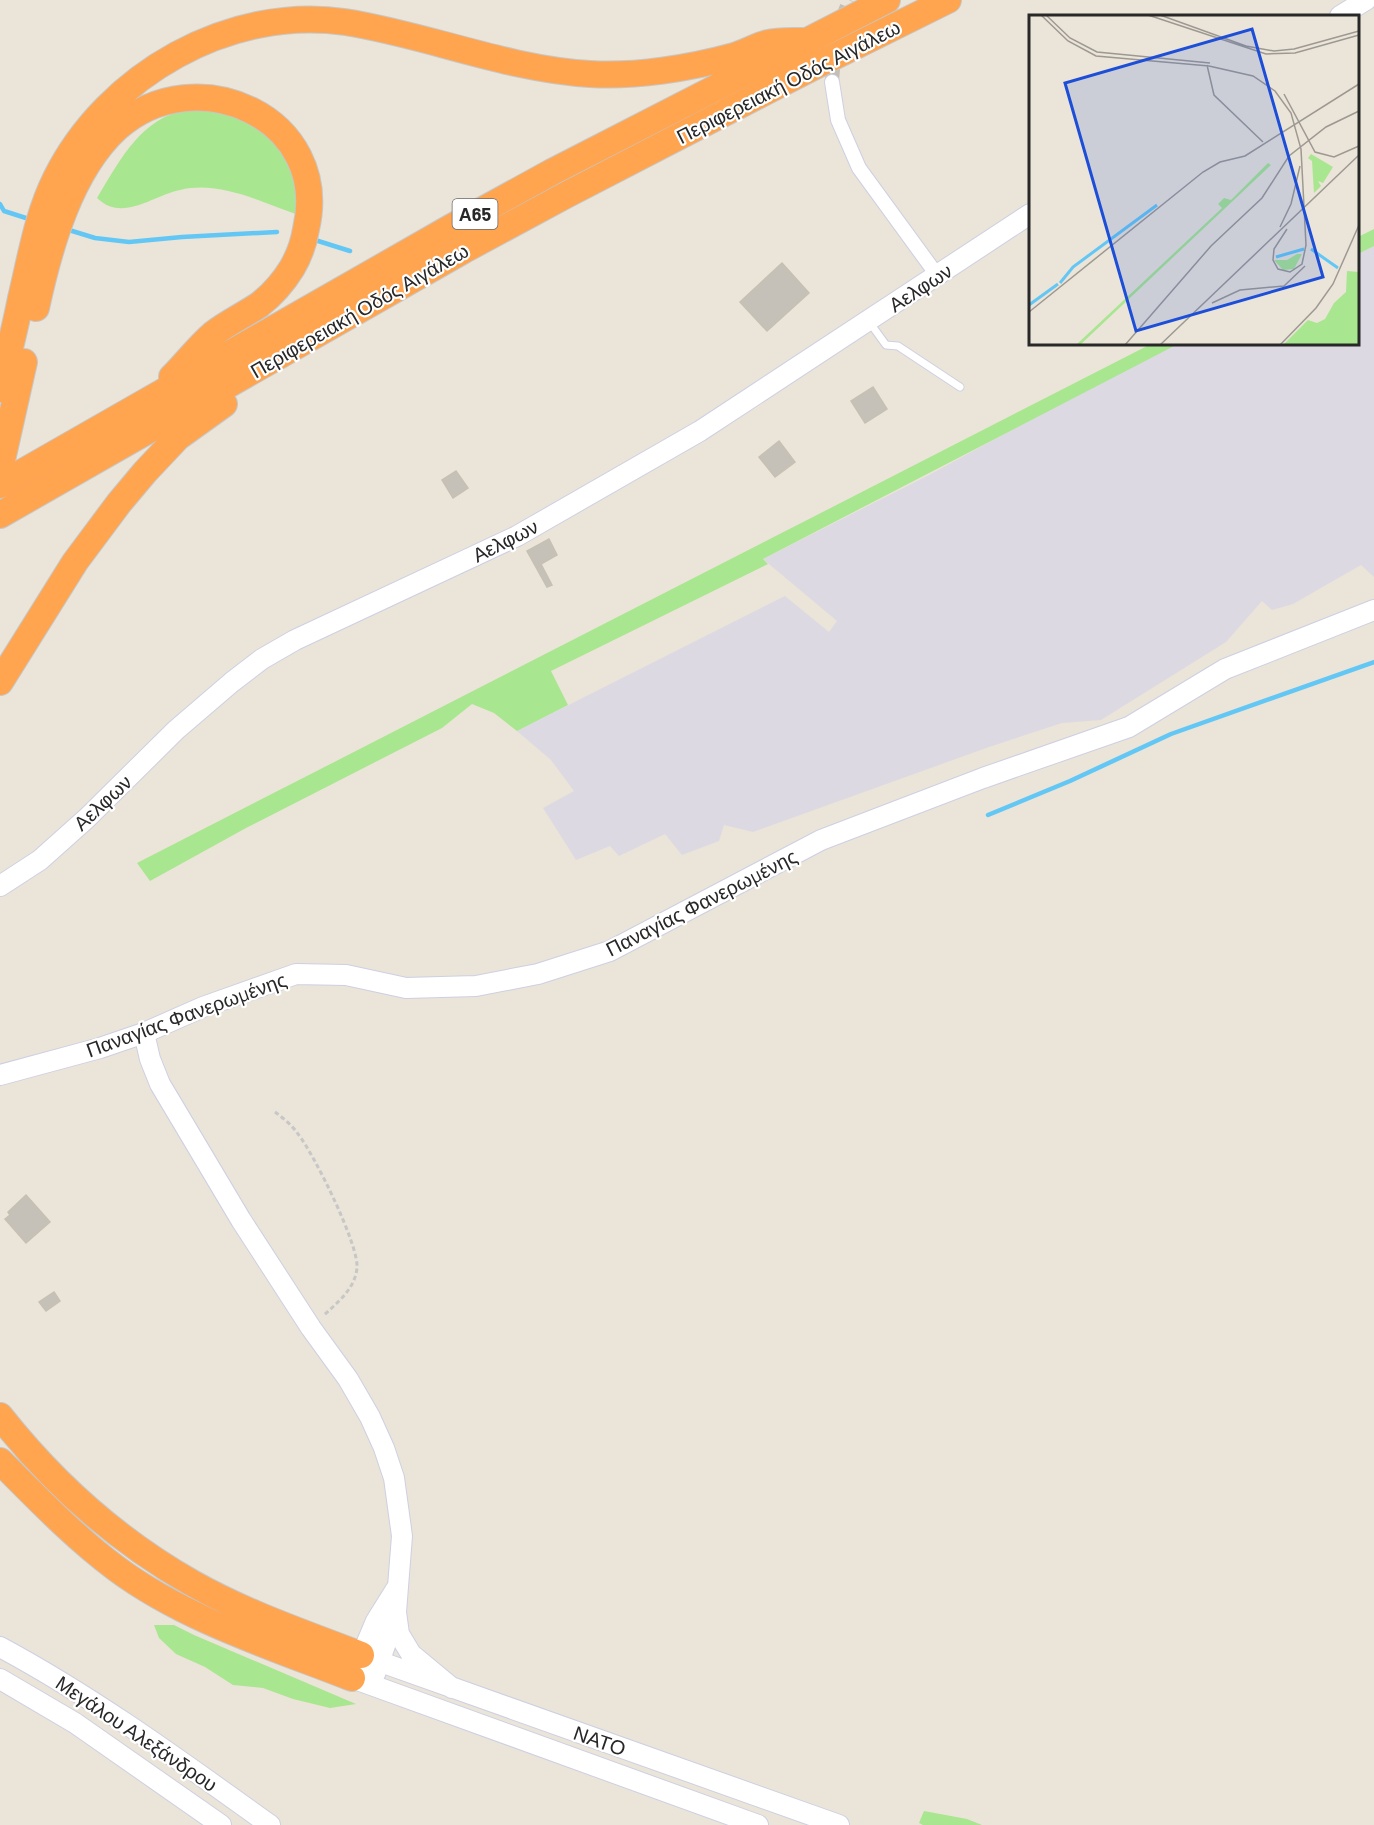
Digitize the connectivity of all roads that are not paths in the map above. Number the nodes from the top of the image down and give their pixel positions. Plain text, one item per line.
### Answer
1 (888, 0) edge
2 (948, 0) edge
3 (1366, 0) edge
4 (1342, 15) edge
5 (805, 41) junction
6 (832, 82) tunnel mouth
7 (1029, 215) edge
8 (937, 275) junction
9 (868, 321) junction
10 (261, 365) junction
11 (960, 387) dead end
12 (0, 389) edge
13 (151, 399) junction
14 (0, 469) edge
15 (0, 485) edge
16 (0, 514) edge
17 (1374, 610) edge
18 (0, 682) edge
19 (0, 886) edge
20 (144, 1033) junction
21 (0, 1075) edge
22 (0, 1416) edge
23 (0, 1461) edge
24 (397, 1588) junction
25 (396, 1612) junction
26 (0, 1647) edge
27 (370, 1658) junction
28 (0, 1678) edge
29 (361, 1682) junction
30 (452, 1688) junction
31 (221, 1825) edge
32 (270, 1825) edge
33 (758, 1825) edge
34 (839, 1825) edge

1 - 5 highway, Περιφερειακή Οδός Αιγάλεω / Α65
2 - 10 highway, Περιφερειακή Οδός Αιγάλεω / Α65
3 - 4 main road
5 - 12 highway
5 - 13 highway, Περιφερειακή Οδός Αιγάλεω / Α65
6 - 8 street
7 - 8 main road, Αελφων
8 - 9 main road, Αελφων
9 - 11 lane
9 - 19 main road, Αελφων
10 - 16 highway, Περιφερειακή Οδός Αιγάλεω / Α65
10 - 18 highway
13 - 14 highway
13 - 15 highway, Περιφερειακή Οδός Αιγάλεω / Α65
17 - 20 main road, Παναγίας Φανερωμένης
20 - 21 main road, Παναγίας Φανερωμένης
20 - 24 main road
22 - 27 highway
23 - 29 highway
24 - 25 main road
24 - 27 main road
25 - 27 main road
25 - 30 main road
26 - 32 main road, Μεγάλου Αλεξάνδρου
27 - 29 main road
27 - 30 main road, ΝΑΤΟ
28 - 31 main road, Μεγάλου Αλεξάνδρου
29 - 33 main road, ΝΑΤΟ
30 - 34 main road, ΝΑΤΟ

